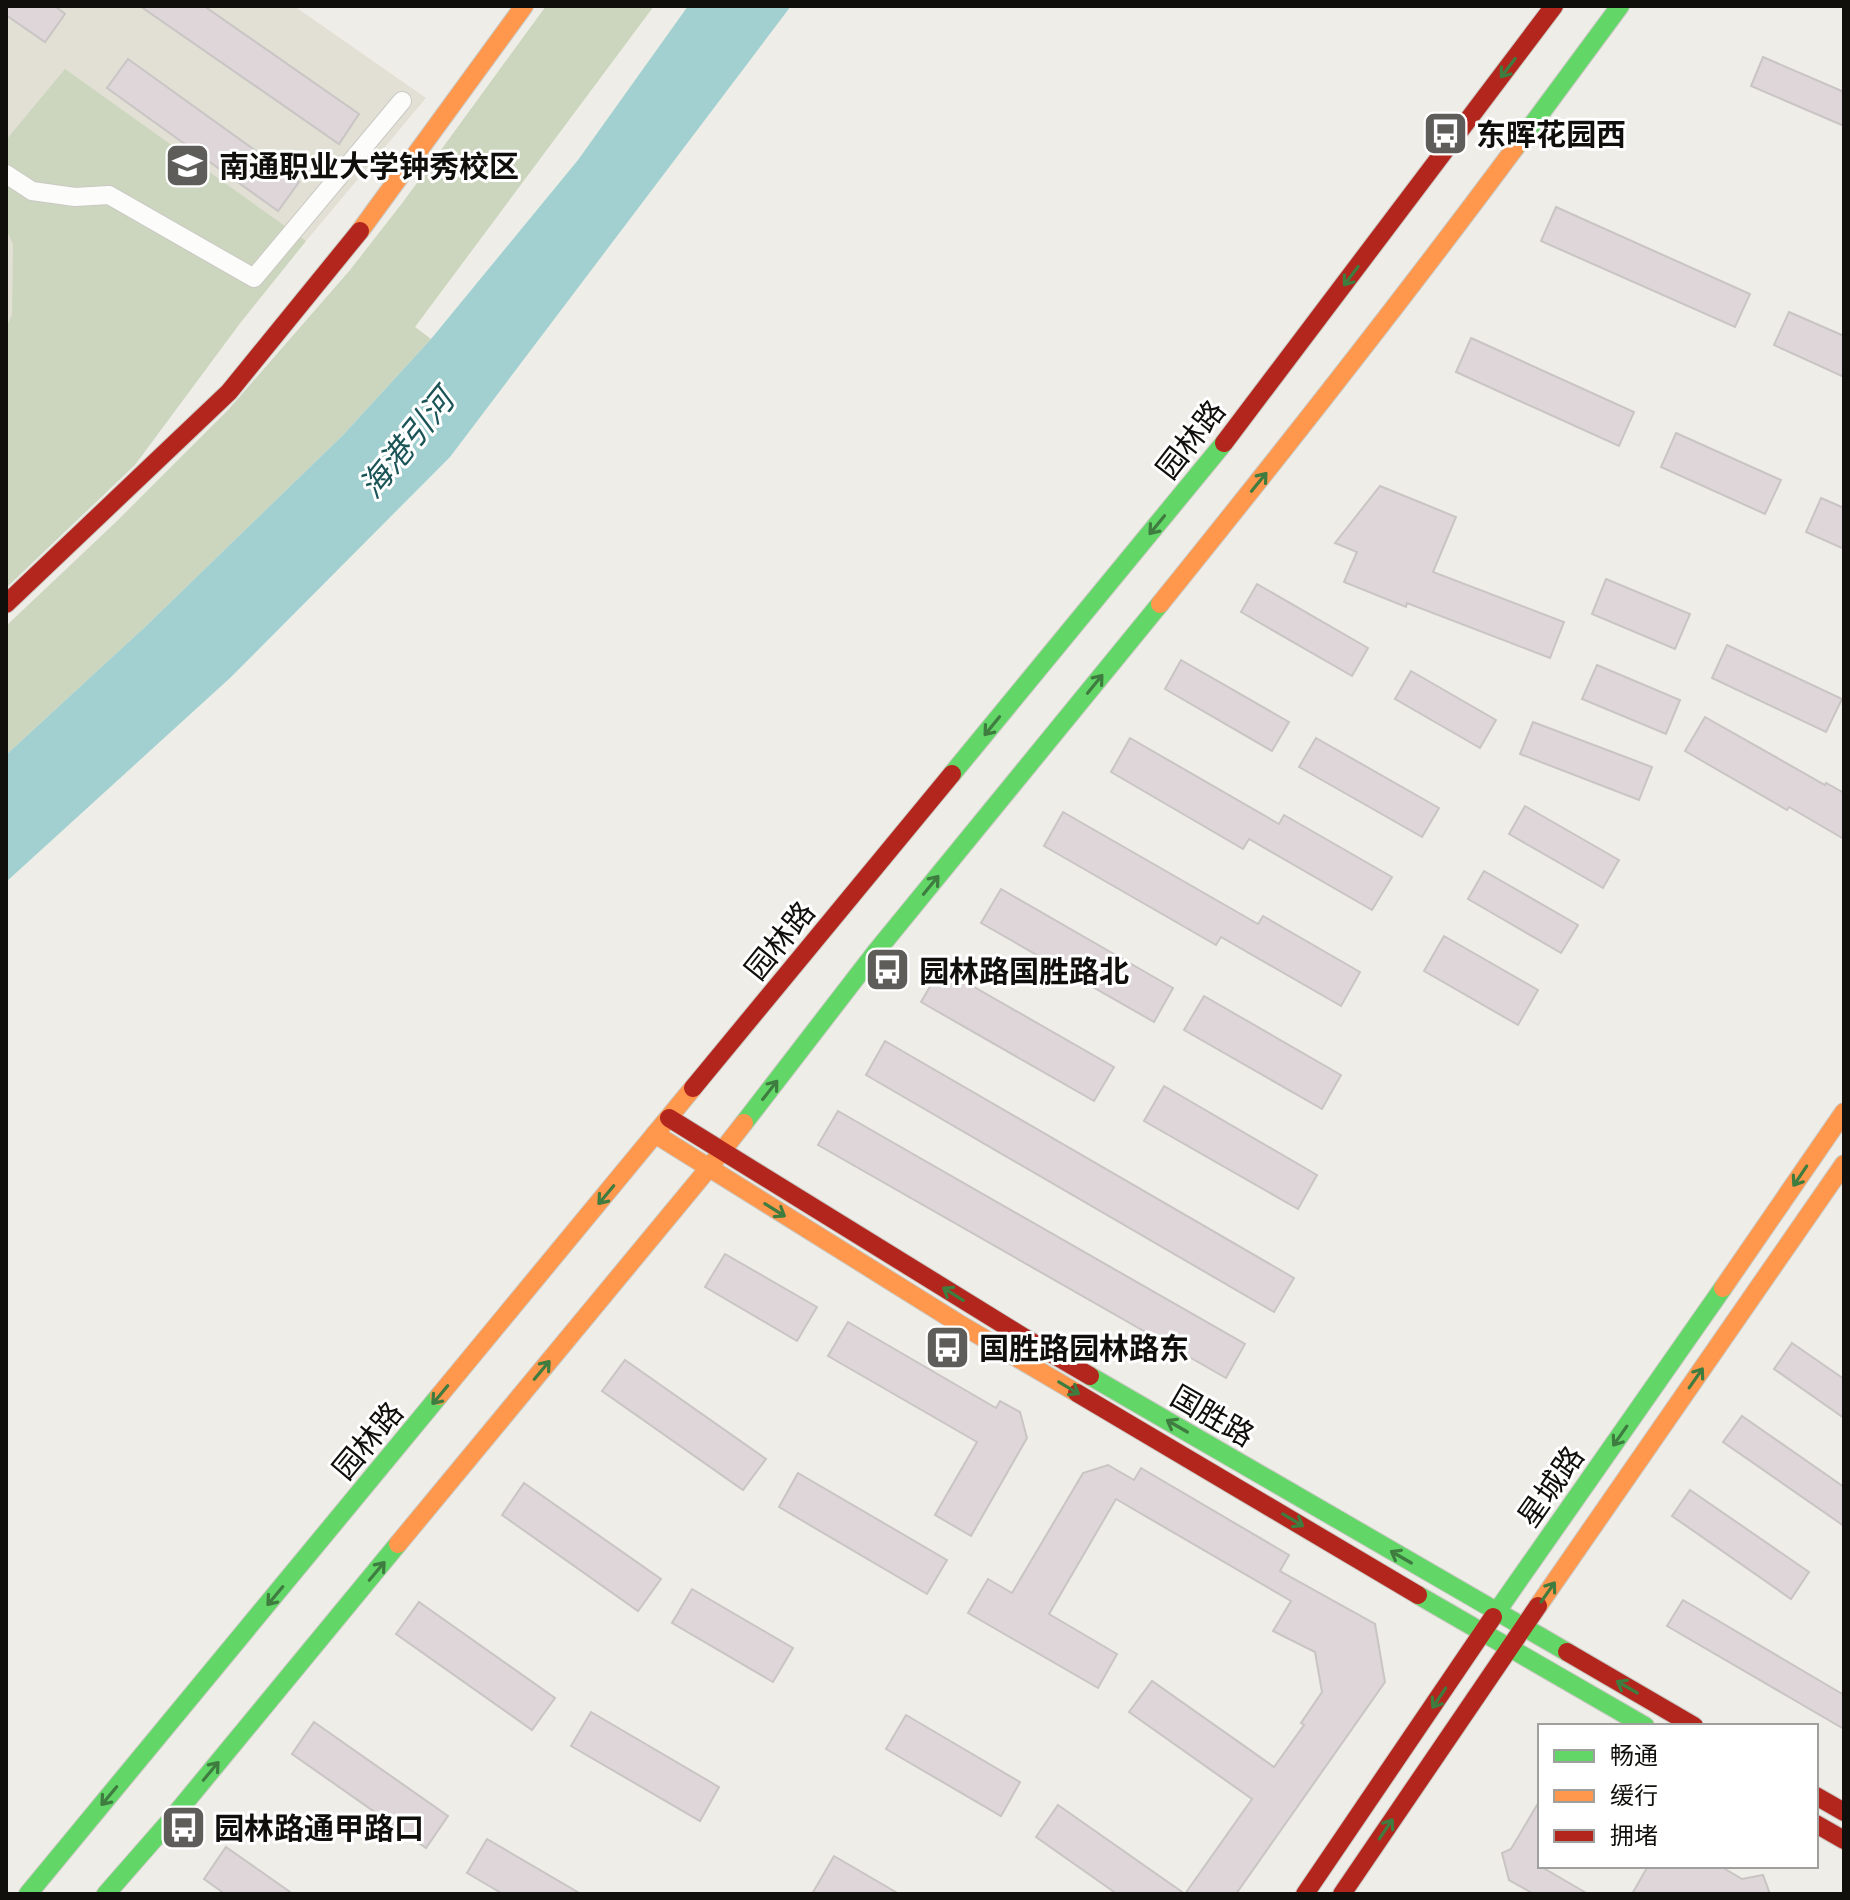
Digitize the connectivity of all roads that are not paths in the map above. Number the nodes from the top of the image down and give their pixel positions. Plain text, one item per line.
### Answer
1 (524, 6) edge
2 (1554, 6) edge
3 (1620, 6) edge
4 (402, 101) dead end
5 (6, 174) edge
6 (6, 604) edge
7 (1844, 1112) edge
8 (669, 1118) junction
9 (655, 1134) junction
10 (722, 1151) junction
11 (1844, 1164) edge
12 (708, 1169) junction
13 (1496, 1612) junction
14 (1524, 1628) junction
15 (1483, 1633) junction
16 (1509, 1648) junction
17 (1642, 1724) edge
18 (1691, 1724) edge
19 (1818, 1797) edge
20 (1844, 1812) edge
21 (1818, 1825) edge
22 (1844, 1840) edge
23 (28, 1894) edge
24 (106, 1894) edge
25 (1305, 1894) edge
26 (1342, 1894) edge

1 - 6 street
2 -> 8 street, 园林路
10 -> 3 street
4 - 5 street
7 -> 13 street, 星城路
8 - 9 street, 园林路
8 - 10 street, 国胜路
9 - 12 street, 国胜路
9 -> 23 street, 园林路
10 - 12 street
13 -> 10 street, 国胜路
14 -> 11 street, 星城路
12 -> 15 street, 国胜路
24 -> 12 street
13 - 14 street, 国胜路
13 - 15 street, 星城路
14 - 16 street, 星城路
18 -> 14 street, 国胜路
15 - 16 street, 国胜路
15 -> 25 street, 星城路
16 - 17 street, 国胜路
26 -> 16 street, 星城路
19 - 20 street
21 - 22 street

